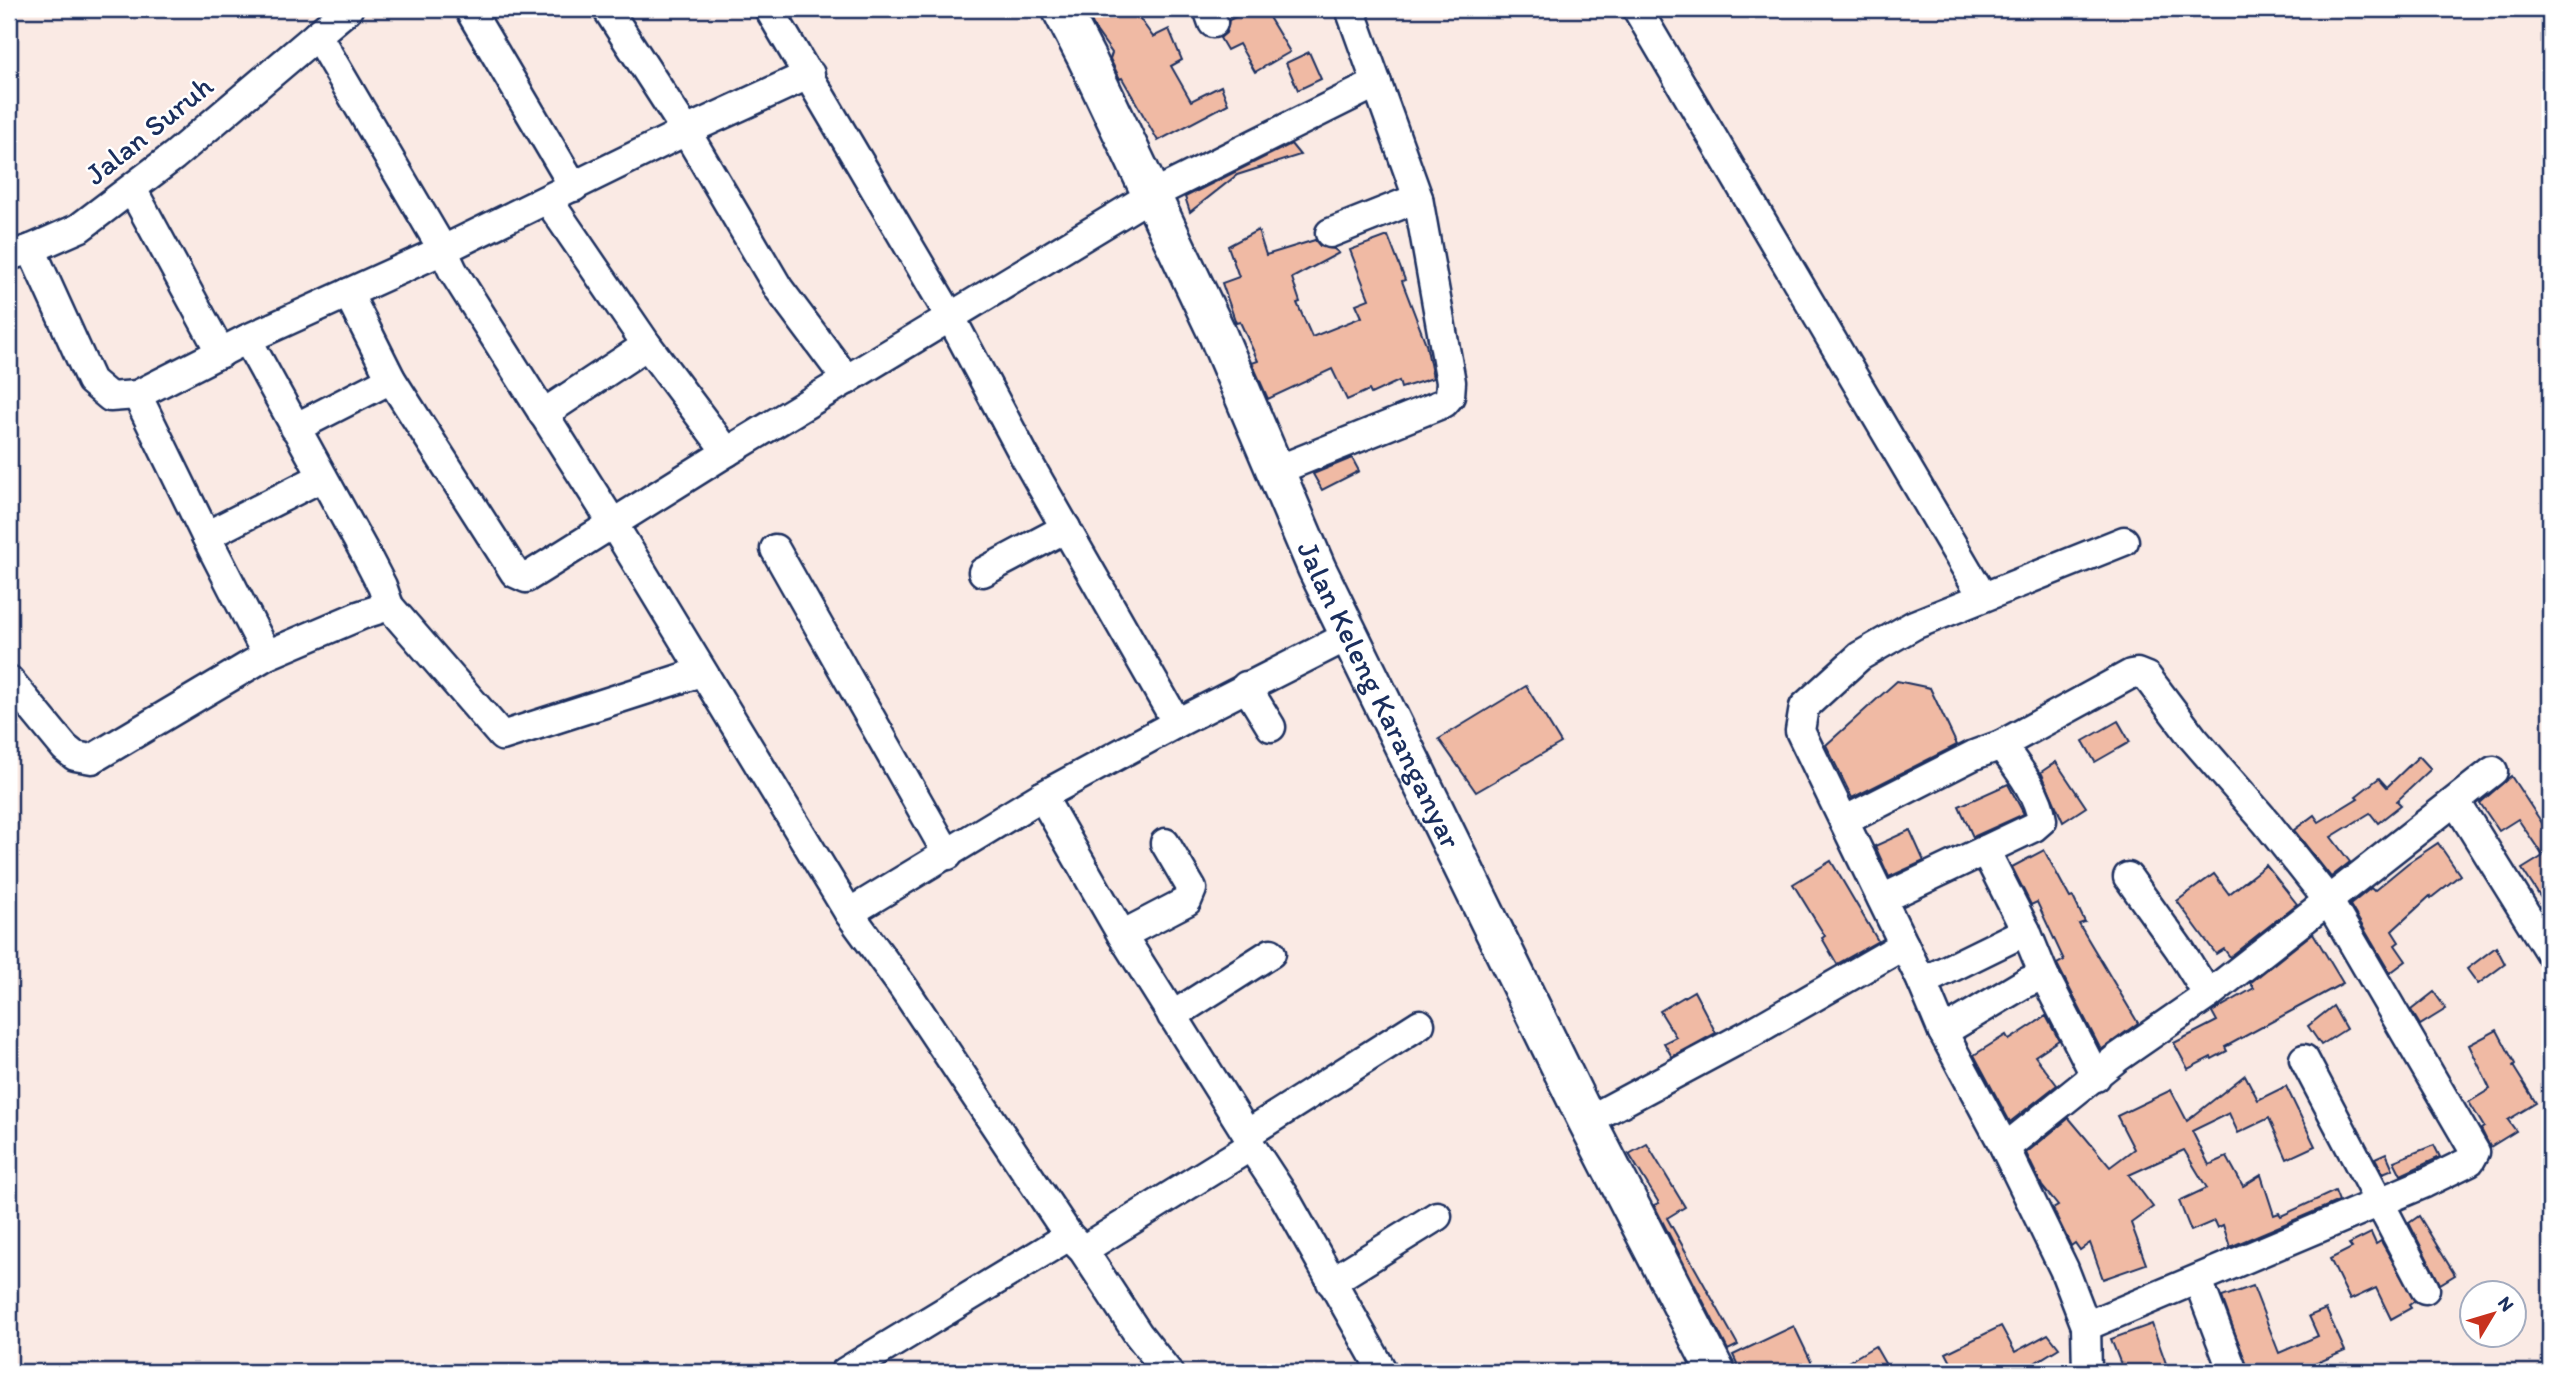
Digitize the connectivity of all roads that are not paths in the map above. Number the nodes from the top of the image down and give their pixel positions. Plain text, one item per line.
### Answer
1 (348, 9) edge
2 (469, 9) edge
3 (607, 9) edge
4 (769, 9) edge
5 (1061, 9) edge
6 (1350, 9) edge
7 (1637, 9) edge
8 (317, 35) junction
9 (810, 74) junction
10 (1377, 83) junction
11 (686, 131) junction
12 (575, 187) junction
13 (132, 189) junction
14 (1152, 195) junction
15 (1418, 198) junction
16 (548, 200) junction
17 (1330, 233) dead end
18 (443, 250) junction
19 (20, 252) edge
20 (348, 293) junction
21 (950, 316) junction
22 (247, 339) junction
23 (647, 345) junction
24 (221, 353) junction
25 (391, 379) junction
26 (846, 380) junction
27 (137, 395) junction
28 (542, 415) junction
29 (295, 428) junction
30 (727, 452) junction
31 (1275, 471) junction
32 (322, 477) junction
33 (612, 522) junction
34 (1066, 528) junction
35 (206, 537) junction
36 (2124, 541) dead end
37 (775, 549) dead end
38 (983, 572) dead end
39 (1983, 597) junction
40 (389, 606) junction
41 (1350, 635) junction
42 (267, 654) junction
43 (701, 671) junction
44 (9, 680) edge
45 (1246, 686) junction
46 (1177, 723) junction
47 (1271, 727) dead end
48 (2001, 745) junction
49 (2493, 771) dead end
50 (1042, 796) junction
51 (2456, 802) junction
52 (1844, 821) junction
53 (1165, 843) dead end
54 (1985, 850) junction
55 (948, 855) junction
56 (2128, 877) dead end
57 (1882, 899) junction
58 (2328, 900) junction
59 (849, 913) junction
60 (2026, 931) junction
61 (1122, 935) junction
62 (1904, 945) junction
63 (1271, 953) dead end
64 (2550, 953) edge
65 (2044, 975) junction
66 (1922, 982) junction
67 (2208, 995) junction
68 (1172, 1016) junction
69 (1420, 1024) dead end
70 (1943, 1032) junction
71 (2304, 1059) dead end
72 (2096, 1077) junction
73 (1587, 1121) junction
74 (1249, 1140) junction
75 (2005, 1148) junction
76 (2378, 1203) junction
77 (1437, 1216) dead end
78 (1076, 1243) junction
79 (2198, 1280) junction
80 (1331, 1282) junction
81 (2425, 1289) dead end
82 (2086, 1326) junction
83 (855, 1370) edge
84 (1168, 1372) edge
85 (1383, 1372) edge
86 (1716, 1372) edge
87 (2087, 1372) edge
88 (2232, 1372) edge

1 - 8 street, Jalan Suruh
2 - 12 street
3 - 11 street
4 - 9 street
5 - 14 main road, Jalan Keleng Karanganyar
6 - 10 street
7 - 39 street
8 - 13 street, Jalan Suruh
8 - 18 street
9 - 11 street
9 - 21 street
10 - 14 street
10 - 15 street
11 - 12 street
11 - 26 street
12 - 16 street
13 - 19 street, Jalan Suruh
13 - 24 street
14 - 21 street
14 - 31 main road, Jalan Keleng Karanganyar
15 - 17 street
15 - 31 street
16 - 18 street
16 - 23 street
18 - 20 street
18 - 28 street
19 - 27 street
20 - 22 street
20 - 25 street
21 - 26 street
21 - 34 street
22 - 24 street
22 - 29 street
23 - 28 street
23 - 30 street
24 - 27 street
25 - 29 street
25 - 33 street
26 - 30 street
27 - 35 street
28 - 33 street
29 - 32 street
30 - 33 street
31 - 41 main road, Jalan Keleng Karanganyar
32 - 35 street
32 - 40 street
33 - 43 street
34 - 38 street
34 - 46 street
35 - 42 street
36 - 39 street
37 - 55 street
39 - 52 street
40 - 42 street
40 - 43 street
41 - 45 street
41 - 73 main road, Jalan Keleng Karanganyar
42 - 44 street
43 - 59 street
45 - 46 street
45 - 47 street
46 - 50 street
48 - 52 street
48 - 54 street
48 - 58 street
49 - 51 street
50 - 55 street
50 - 61 street
51 - 58 street
51 - 64 street
52 - 57 street
53 - 61 street
54 - 57 street
54 - 60 street
55 - 59 street
56 - 67 street
57 - 62 street
58 - 67 street
58 - 76 street
59 - 78 street
60 - 65 street
60 - 66 street
61 - 68 street
62 - 66 street
62 - 73 street
63 - 68 street
65 - 70 street
65 - 72 street
66 - 70 street
67 - 72 street
68 - 74 street
69 - 74 street
70 - 75 street
71 - 76 street
72 - 75 street
73 - 86 main road, Jalan Keleng Karanganyar
74 - 78 street
74 - 80 street
75 - 82 street
76 - 79 street
76 - 81 street
77 - 80 street
78 - 83 street
78 - 84 street
79 - 82 street
79 - 88 street
80 - 85 street
82 - 87 street

